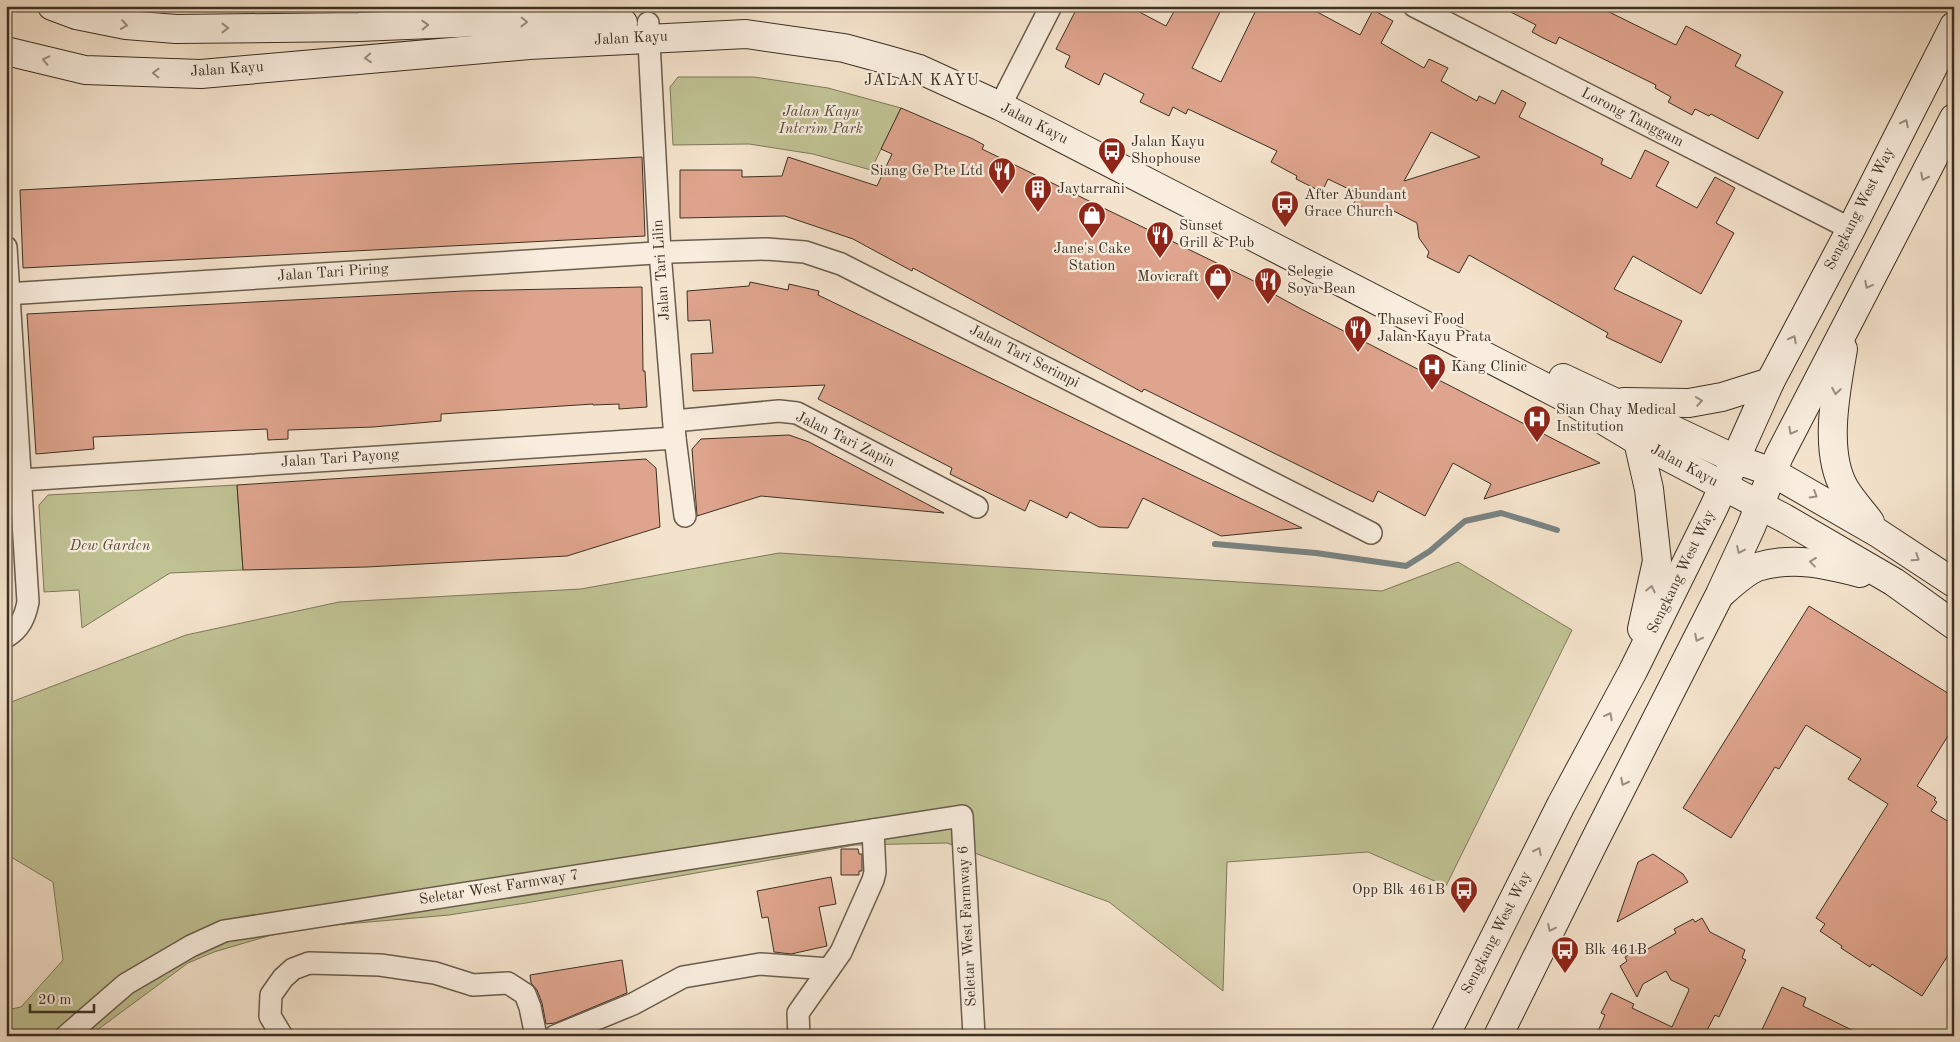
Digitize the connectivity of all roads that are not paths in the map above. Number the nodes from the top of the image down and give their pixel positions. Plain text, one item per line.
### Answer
1 (52, 6) edge
2 (1051, 6) edge
3 (1414, 6) edge
4 (1954, 26) edge
5 (648, 30) junction
6 (6, 51) edge
7 (1003, 100) junction
8 (1954, 118) edge
9 (1851, 229) junction
10 (6, 247) edge
11 (660, 252) junction
12 (8, 294) edge
13 (1847, 326) junction
14 (1770, 382) junction
15 (1615, 402) junction
16 (674, 430) junction
17 (1638, 441) junction
18 (1735, 459) junction
19 (1772, 472) junction
20 (13, 480) edge
21 (1723, 486) junction
22 (1760, 506) junction
23 (977, 507) dead end
24 (685, 516) dead end
25 (1371, 533) dead end
26 (1878, 533) junction
27 (1894, 582) junction
28 (1954, 583) edge
29 (1720, 594) junction
30 (1954, 625) edge
31 (12, 632) edge
32 (1633, 670) junction
33 (962, 816) joint
34 (873, 830) junction
35 (829, 969) junction
36 (66, 1036) edge
37 (282, 1036) edge
38 (536, 1036) edge
39 (555, 1036) edge
40 (799, 1036) edge
41 (974, 1036) edge
42 (1445, 1036) edge
43 (1498, 1036) edge

1 -> 5 main road, Jalan Kayu
2 - 7 street
3 - 9 street, Lorong Tanggam
9 -> 4 main road, Sengkang West Way
5 -> 6 main road, Jalan Kayu
5 - 7 main road, Jalan Kayu
5 - 11 street, Jalan Tari Lilin
7 - 15 main road, Jalan Kayu
7 - 17 main road, Jalan Kayu
8 -> 13 main road
14 -> 9 main road, Sengkang West Way
10 - 12 street
11 - 12 street, Jalan Tari Piring
11 - 16 street, Jalan Tari Lilin
11 - 25 street, Jalan Tari Serimpi
12 - 20 street
13 -> 19 main road
13 -> 26 main road
15 -> 14 main road
14 - 18 main road, Sengkang West Way
15 - 18 main road, Jalan Kayu
16 - 20 street, Jalan Tari Payong
16 - 23 street, Jalan Tari Zapin
16 - 24 street, Jalan Tari Lilin
17 - 21 main road, Jalan Kayu
32 -> 17 main road
18 - 19 main road, Jalan Kayu
18 - 21 main road, Sengkang West Way
19 - 22 main road
19 -> 26 main road, Jalan Kayu
20 - 31 street
21 - 22 main road, Jalan Kayu
21 - 32 main road, Sengkang West Way
22 - 27 main road, Jalan Kayu
22 -> 29 main road
26 -> 28 main road, Jalan Kayu
27 -> 29 main road
27 - 30 main road, Jalan Kayu
29 -> 43 main road
42 -> 32 main road, Sengkang West Way
33 - 34 street, Seletar West Farmway 7
33 - 41 street, Seletar West Farmway 6
34 - 35 street
34 - 36 street, Seletar West Farmway 7
35 - 39 street
35 - 40 street
37 - 38 street

